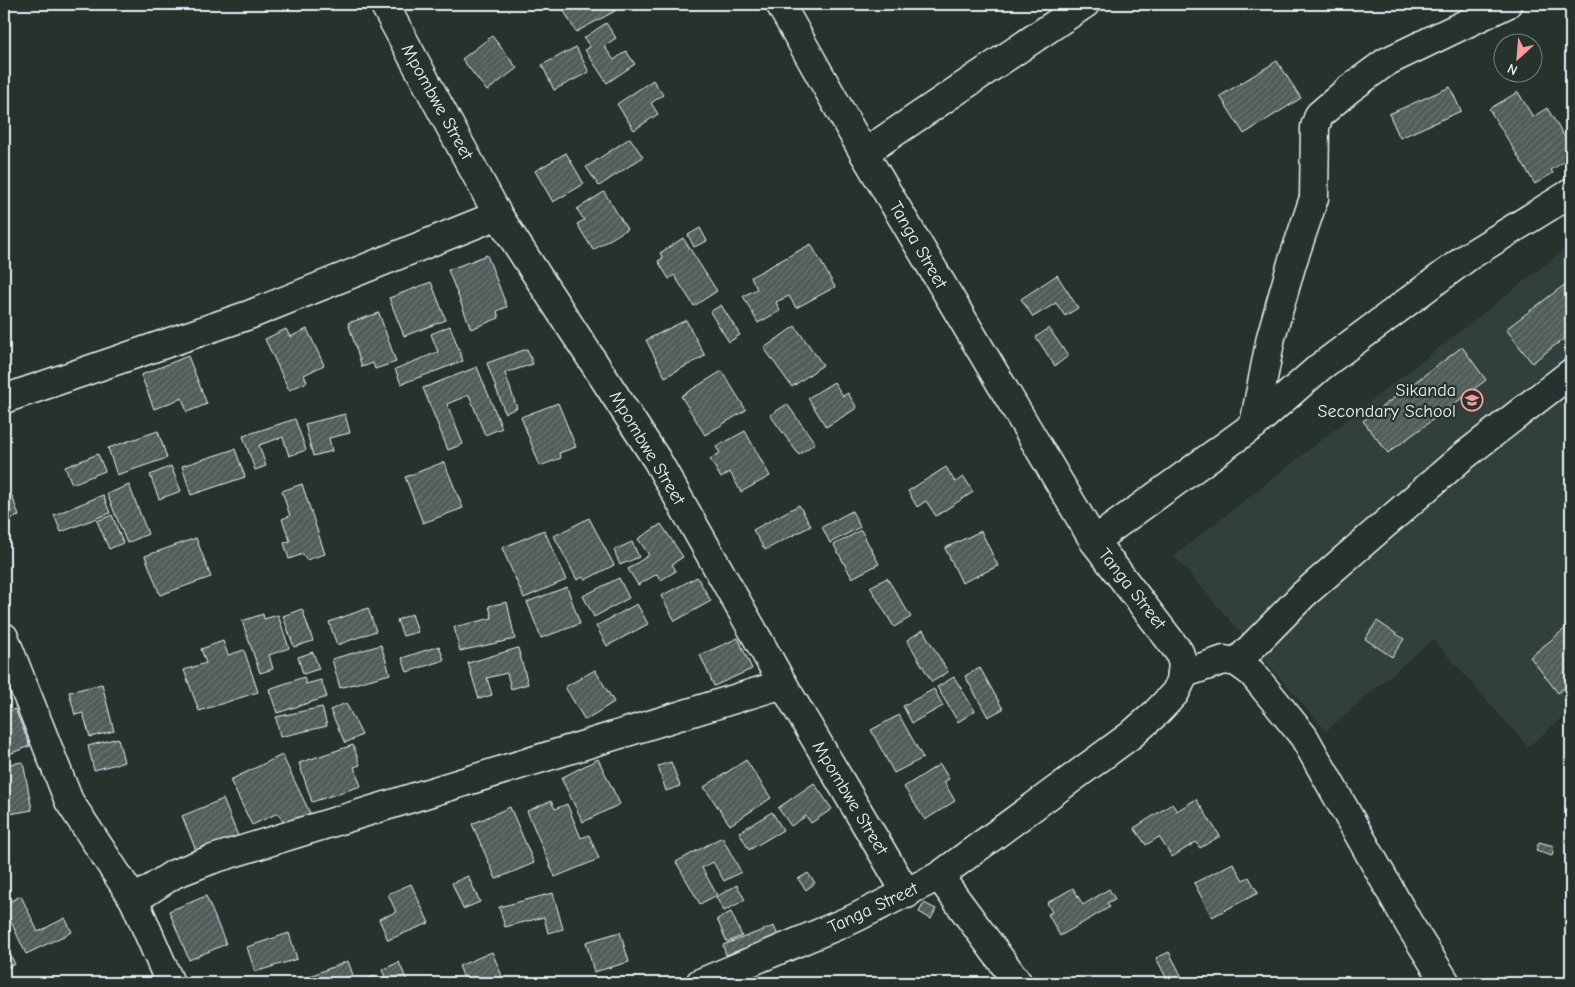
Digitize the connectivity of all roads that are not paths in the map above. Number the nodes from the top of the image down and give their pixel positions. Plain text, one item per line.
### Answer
1 (384, 4) edge
2 (780, 4) edge
3 (1085, 4) edge
4 (1507, 4) edge
5 (864, 153) junction
6 (1571, 193) edge
7 (498, 215) junction
8 (1571, 373) edge
9 (4, 399) edge
10 (1254, 425) junction
11 (1094, 541) junction
12 (4, 636) edge
13 (1237, 662) junction
14 (1182, 674) junction
15 (783, 684) junction
16 (938, 876) junction
17 (907, 894) junction
18 (134, 900) junction
19 (170, 983) edge
20 (700, 983) edge
21 (1018, 983) edge
22 (1446, 983) edge

1 - 7 street, Mpombwe Street
2 - 5 street, Tanga Street
3 - 5 street
4 - 10 street
5 - 11 street, Tanga Street
6 - 10 street
7 - 9 street
7 - 15 street, Mpombwe Street
8 - 13 street
10 - 11 street
11 - 14 street, Tanga Street
12 - 18 street
13 - 14 street
13 - 22 street
14 - 16 street, Tanga Street
15 - 17 street, Mpombwe Street
15 - 18 street
16 - 17 street, Tanga Street
16 - 21 street
17 - 20 street, Tanga Street
18 - 19 street

